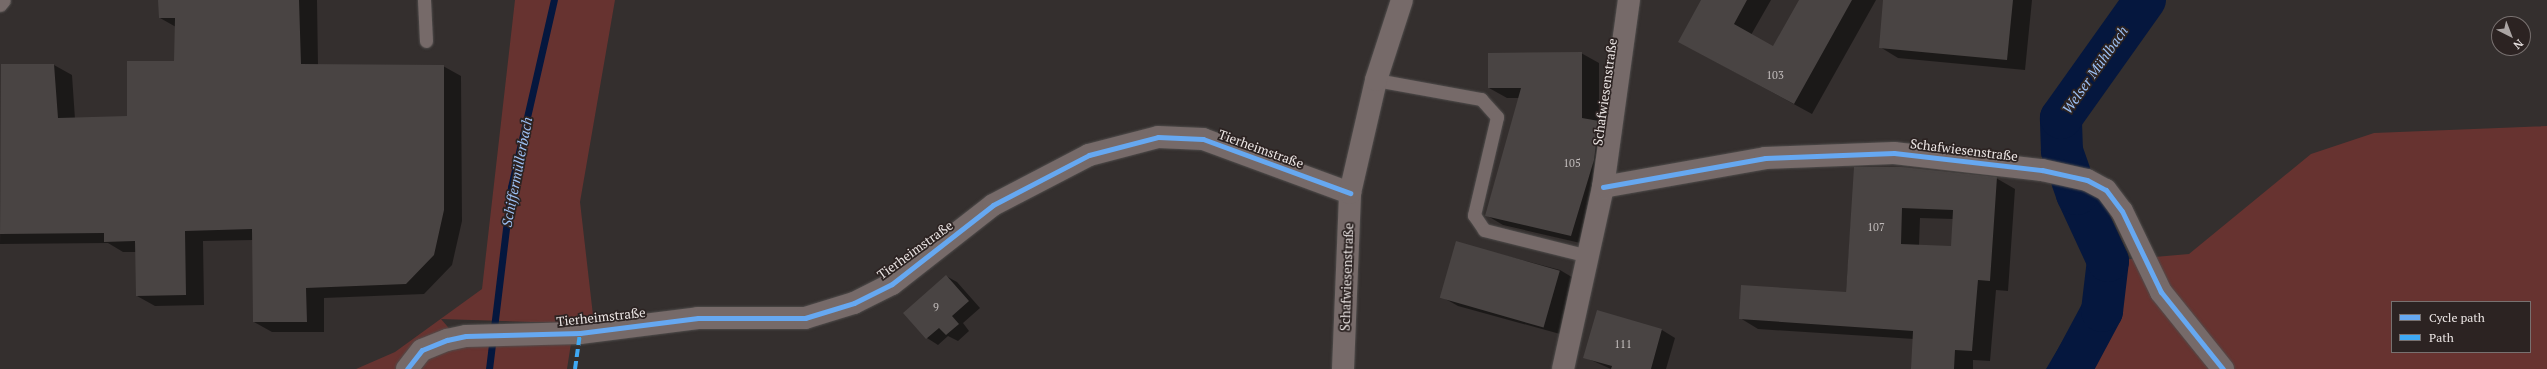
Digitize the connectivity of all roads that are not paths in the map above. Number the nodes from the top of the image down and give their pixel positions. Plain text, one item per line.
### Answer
1 (4, 0) edge
2 (424, 0) edge
3 (1402, 0) edge
4 (1629, 0) edge
5 (0, 5) edge
6 (426, 41) dead end
7 (1376, 80) junction
8 (1603, 187) junction
9 (1350, 193) junction
10 (1588, 256) junction
11 (406, 369) edge
12 (1343, 369) edge
13 (1563, 369) edge
14 (2223, 369) edge

1 - 5 lane
2 - 6 lane
3 - 7 street, Schafwiesenstraße
4 - 8 street, Schafwiesenstraße
7 - 9 street, Schafwiesenstraße
7 - 10 lane
8 - 10 street, Schafwiesenstraße
8 - 14 street, Schafwiesenstraße
9 - 11 street, Tierheimstraße
9 - 12 street, Schafwiesenstraße
10 - 13 street, Schafwiesenstraße

